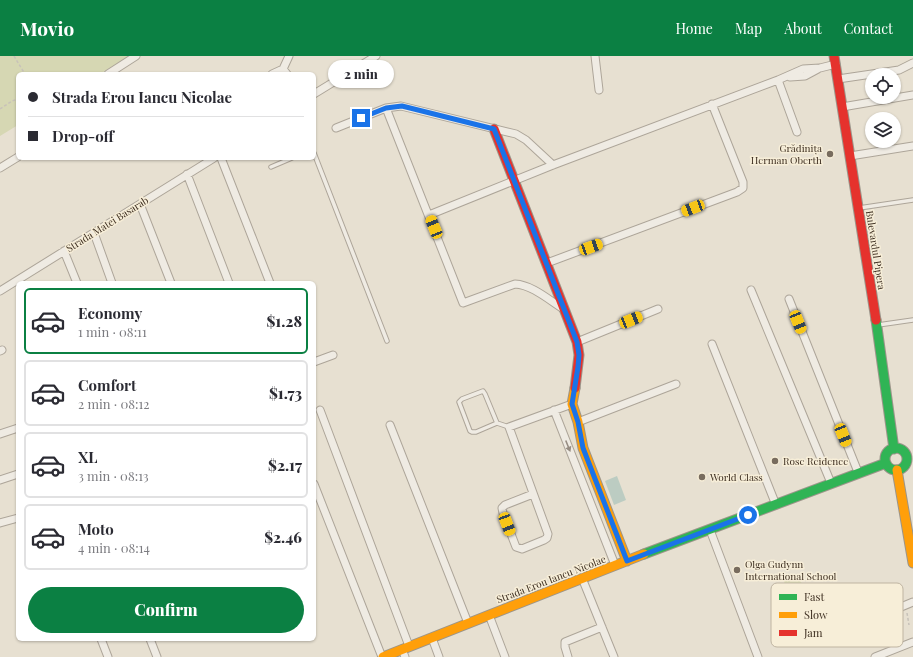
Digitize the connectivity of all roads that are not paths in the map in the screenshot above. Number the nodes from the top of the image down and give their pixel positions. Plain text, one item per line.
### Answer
1 (136, 56) edge
2 (289, 56) edge
3 (376, 56) edge
4 (595, 56) edge
5 (835, 60) edge
6 (913, 63) edge
7 (111, 72) edge
8 (285, 72) edge
9 (838, 79) junction
10 (778, 80) junction
11 (599, 90) dead end
12 (316, 93) edge
13 (913, 95) edge
14 (712, 104) junction
15 (842, 107) junction
16 (386, 108) junction
17 (336, 128) dead end
18 (494, 129) junction
19 (798, 132) dead end
20 (913, 146) edge
21 (850, 156) junction
22 (16, 158) edge
23 (316, 158) edge
24 (211, 160) edge
25 (222, 160) edge
26 (287, 160) edge
27 (553, 165) junction
28 (271, 167) dead end
29 (0, 168) edge
30 (187, 174) junction
31 (515, 180) junction
32 (913, 200) edge
33 (140, 204) junction
34 (858, 208) junction
35 (429, 215) junction
36 (94, 232) junction
37 (64, 251) junction
38 (547, 263) junction
39 (76, 281) edge
40 (111, 281) edge
41 (170, 281) edge
42 (228, 281) edge
43 (269, 281) edge
44 (751, 290) dead end
45 (0, 291) edge
46 (790, 299) dead end
47 (658, 309) dead end
48 (565, 310) junction
49 (913, 320) edge
50 (877, 325) junction
51 (387, 341) dead end
52 (577, 342) junction
53 (712, 344) dead end
54 (333, 354) dead end
55 (316, 361) edge
56 (676, 384) dead end
57 (572, 404) junction
58 (320, 410) dead end
59 (554, 410) junction
60 (578, 422) junction
61 (497, 423) junction
62 (390, 425) dead end
63 (509, 427) junction
64 (16, 429) edge
65 (0, 434) edge
66 (894, 448) junction
67 (886, 463) junction
68 (897, 470) junction
69 (858, 472) junction
70 (16, 475) edge
71 (0, 480) edge
72 (831, 483) junction
73 (316, 489) edge
74 (533, 494) junction
75 (776, 505) junction
76 (16, 519) edge
77 (0, 523) edge
78 (910, 528) edge
79 (710, 530) junction
80 (627, 561) junction
81 (913, 563) edge
82 (615, 565) junction
83 (582, 578) junction
84 (913, 602) edge
85 (903, 606) edge
86 (489, 615) junction
87 (468, 623) junction
88 (602, 628) junction
89 (432, 638) junction
90 (102, 641) edge
91 (151, 641) edge
92 (913, 642) edge
93 (903, 646) edge
94 (900, 647) edge
95 (406, 651) edge
96 (108, 657) edge
97 (157, 657) edge
98 (382, 657) edge
99 (439, 657) edge
100 (505, 657) edge
101 (568, 657) edge
102 (614, 657) edge
103 (758, 657) edge
104 (875, 657) edge

1 - 7 street
2 - 8 street
3 - 12 street
4 - 11 street
5 - 9 street, Bulevardul Pipera
5 - 10 street
6 - 9 street
9 - 15 street, Bulevardul Pipera
10 - 14 street
10 - 19 street
13 - 15 street
14 - 27 street
14 - 38 street
15 - 21 street, Bulevardul Pipera
16 - 17 street
16 - 18 street
16 - 35 street
18 - 27 street
18 - 31 street
20 - 21 street
21 - 34 street, Bulevardul Pipera
22 - 29 street
23 - 51 lane
24 - 30 street, Strada Matei Basarab
25 - 43 street
26 - 28 lane
27 - 31 street
30 - 33 street, Strada Matei Basarab
30 - 42 street
31 - 35 street
31 - 38 street
32 - 34 lane
33 - 36 street, Strada Matei Basarab
33 - 41 street
34 - 50 street, Bulevardul Pipera
35 - 48 street
36 - 37 street, Strada Matei Basarab
36 - 40 street
37 - 39 street
37 - 45 street, Strada Matei Basarab
38 - 48 street
44 - 72 street
46 - 69 street
47 - 52 street
48 - 52 street
49 - 50 lane
50 - 66 street, Bulevardul Pipera
52 - 57 street
53 - 75 street
54 - 55 street
56 - 60 street
57 - 59 street
57 - 60 street
58 - 95 street
59 - 63 street
59 -> 82 street
60 - 80 street
61 - 61 lane
61 - 63 lane
62 - 87 street
63 - 74 street
64 - 65 street
66 - 67 street
66 - 68 street
67 - 68 street
67 - 69 street, Strada Erou Iancu Nicolae
68 - 78 street
69 - 72 street, Strada Erou Iancu Nicolae
70 - 71 street
72 - 75 street, Strada Erou Iancu Nicolae
73 - 98 street
74 - 74 street
75 - 79 street, Strada Erou Iancu Nicolae
76 - 77 street
78 - 81 street
79 - 80 street, Strada Erou Iancu Nicolae
79 - 103 street
80 - 82 street, Strada Erou Iancu Nicolae
82 - 83 street, Strada Erou Iancu Nicolae
83 - 86 street, Strada Erou Iancu Nicolae
83 - 88 street
84 - 85 street
86 - 87 street, Strada Erou Iancu Nicolae
86 - 100 street
87 - 89 street, Strada Erou Iancu Nicolae
88 - 101 street
88 - 102 street
89 - 95 street, Strada Erou Iancu Nicolae
89 - 99 street
90 - 96 street
91 - 97 street
92 - 93 street
94 - 104 street
95 - 98 street, Strada Erou Iancu Nicolae

